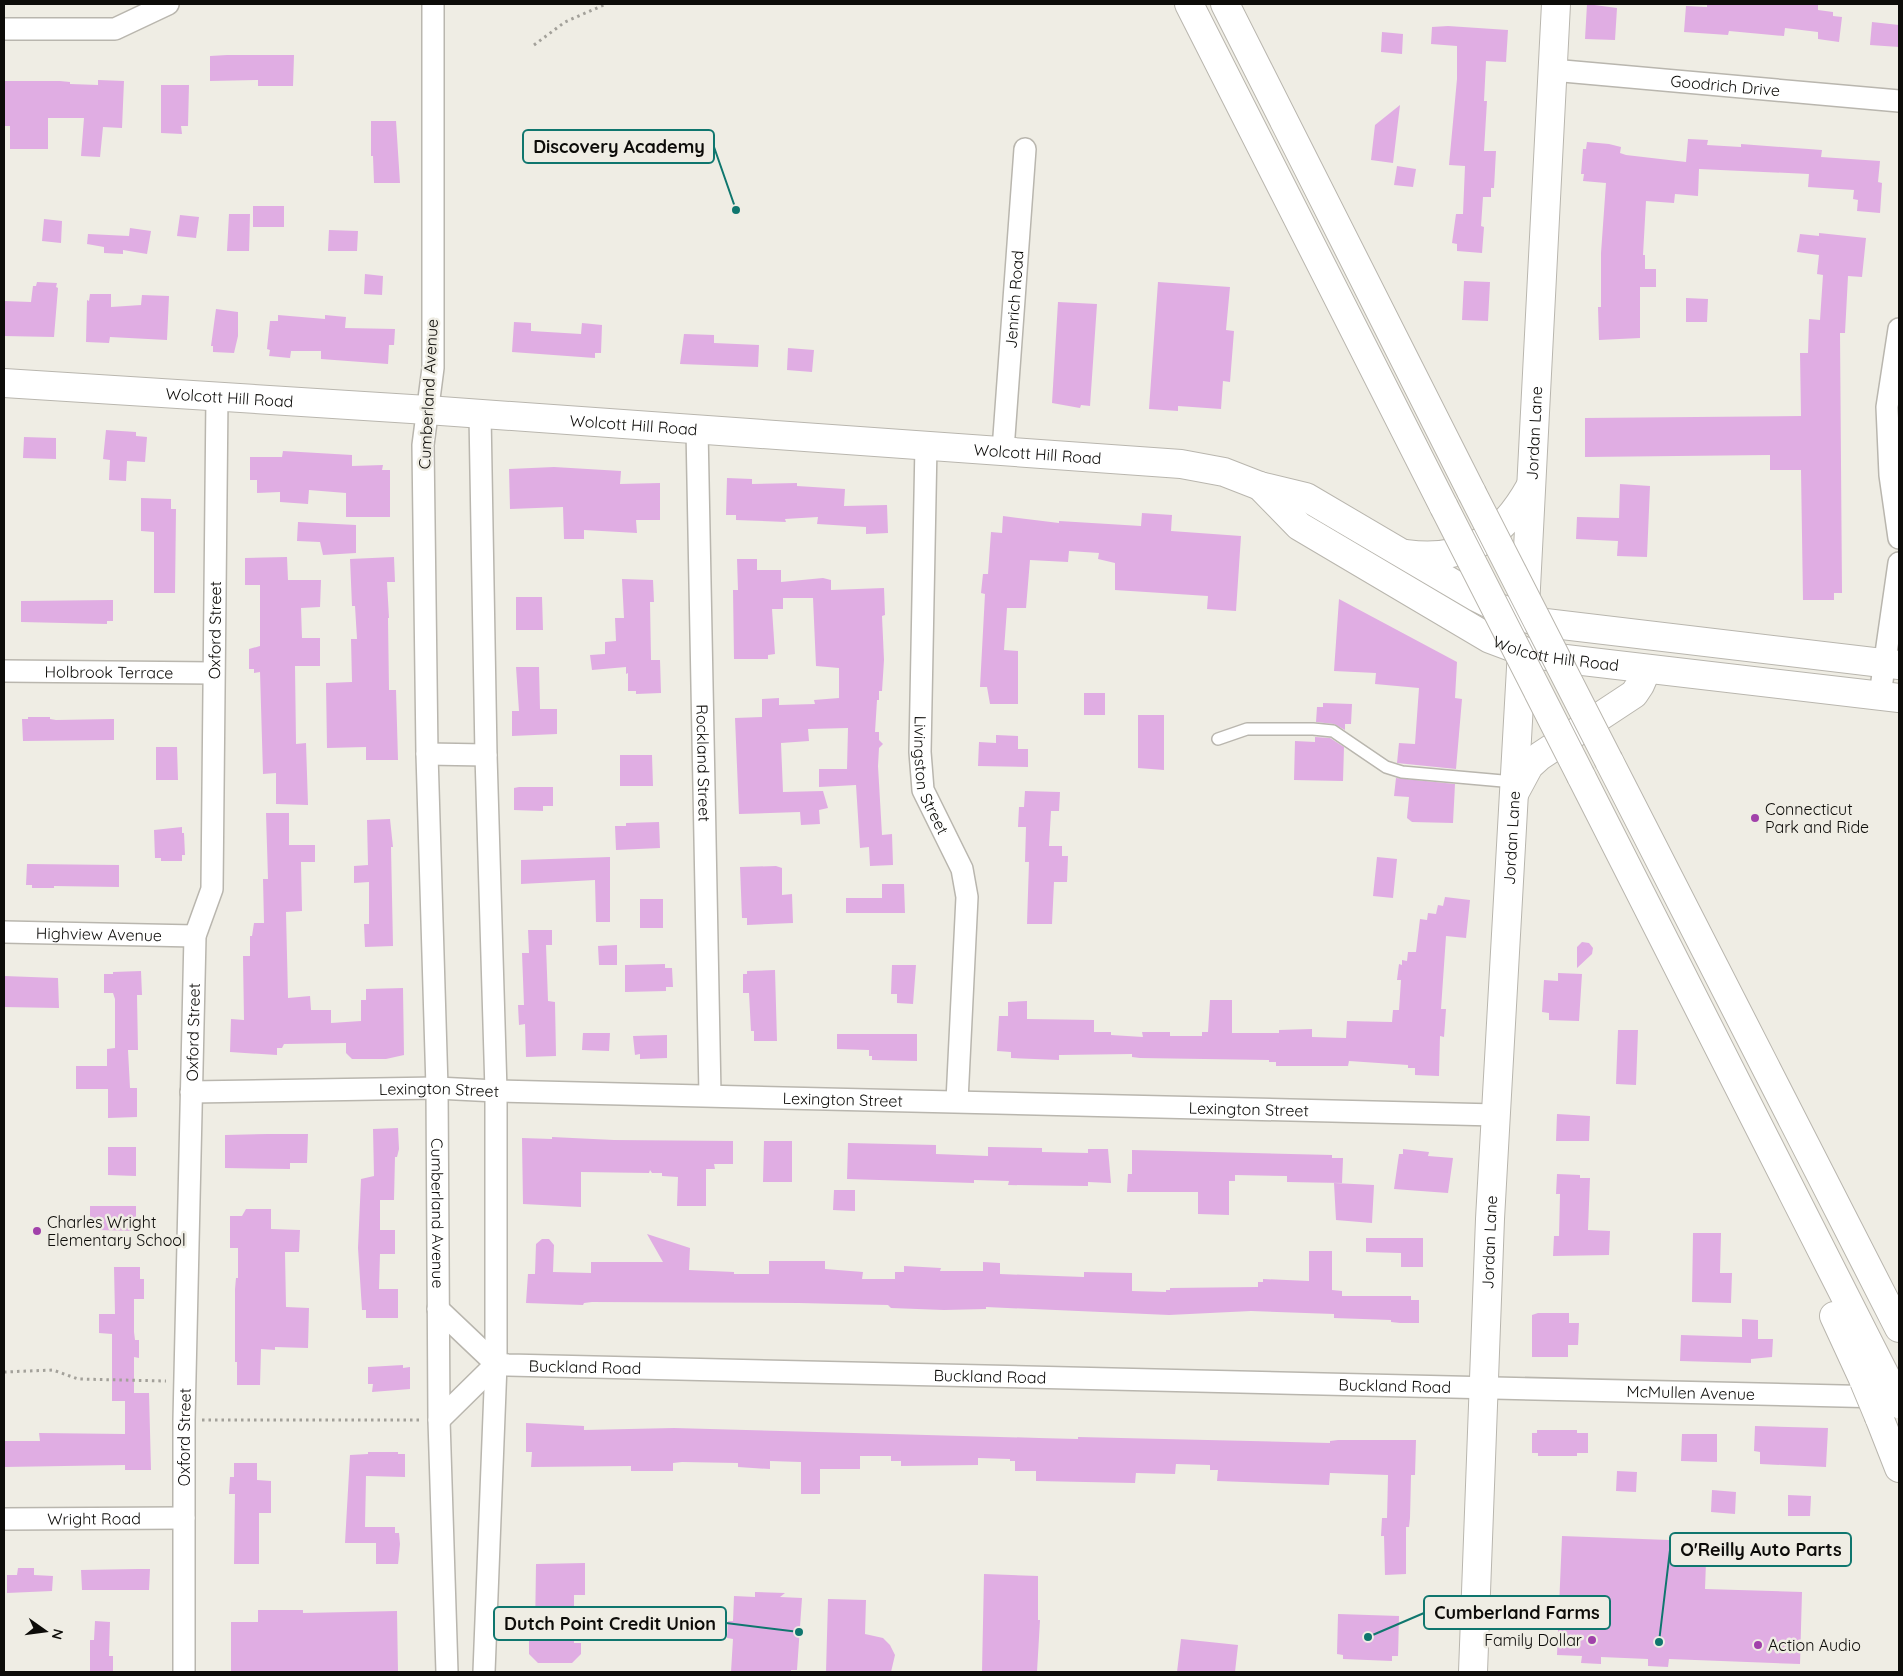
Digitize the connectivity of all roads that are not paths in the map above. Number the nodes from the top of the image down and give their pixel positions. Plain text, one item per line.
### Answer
1 (168, 4) edge
2 (433, 4) edge
3 (1189, 4) edge
4 (1226, 4) edge
5 (1556, 4) edge
6 (4, 29) edge
7 (1552, 70) junction
8 (1899, 101) edge
9 (1025, 149) dead end
10 (1899, 328) edge
11 (4, 383) edge
12 (217, 396) junction
13 (427, 410) junction
14 (480, 414) junction
15 (697, 429) junction
16 (926, 445) junction
17 (1003, 450) junction
18 (1260, 486) junction
19 (1531, 486) junction
20 (1342, 518) junction
21 (1899, 538) edge
22 (1326, 543) junction
23 (1402, 553) junction
24 (1899, 563) edge
25 (1524, 618) junction
26 (1522, 651) junction
27 (1892, 664) edge
28 (1647, 669) junction
29 (4, 671) edge
30 (213, 673) junction
31 (1890, 697) edge
32 (1218, 739) dead end
33 (427, 754) junction
34 (486, 755) junction
35 (1514, 789) junction
36 (4, 932) edge
37 (195, 936) junction
38 (437, 1088) junction
39 (496, 1091) junction
40 (191, 1092) junction
41 (710, 1095) junction
42 (956, 1101) junction
43 (1496, 1115) junction
44 (438, 1309) junction
45 (1899, 1328) edge
46 (496, 1364) junction
47 (1483, 1387) junction
48 (1886, 1396) edge
49 (432, 1420) junction
50 (1899, 1468) edge
51 (184, 1518) junction
52 (4, 1520) edge
53 (184, 1672) edge
54 (447, 1672) edge
55 (484, 1672) edge
56 (1473, 1672) edge

1 - 6 street
2 - 13 street, Cumberland Avenue
3 - 48 main road, bridge
4 - 45 main road, bridge
5 - 7 main road, Jordan Lane
7 - 8 street, Goodrich Drive
7 - 19 main road, Jordan Lane
9 - 17 street, Jenrich Road
10 - 21 street
11 - 12 main road, Wolcott Hill Road
12 - 13 main road, Wolcott Hill Road
12 - 30 street, Oxford Street
13 - 14 main road, Wolcott Hill Road
13 - 33 street, Cumberland Avenue
14 - 15 main road, Wolcott Hill Road
14 - 34 street
15 - 16 main road, Wolcott Hill Road
15 - 41 street, Rockland Street
16 - 17 main road, Wolcott Hill Road
16 - 42 street, Livingston Street
17 - 18 main road, Wolcott Hill Road
18 - 20 main road, Wolcott Hill Road
18 - 22 main road, Wolcott Hill Road
19 - 23 main road
19 - 25 main road, Jordan Lane
20 - 22 main road
20 - 23 main road, Wolcott Hill Road
22 - 26 main road, Wolcott Hill Road
23 - 25 main road, Wolcott Hill Road
24 - 27 street
25 - 26 main road, Jordan Lane
25 - 27 main road, Wolcott Hill Road
26 - 28 main road, Wolcott Hill Road
26 - 35 main road, Jordan Lane
27 - 31 street
28 - 31 main road, Wolcott Hill Road
28 - 35 main road
29 - 30 street, Holbrook Terrace
30 - 37 street, Oxford Street
32 - 35 lane
33 - 34 street
33 - 38 street, Cumberland Avenue
34 - 39 street
35 - 43 main road, Jordan Lane
36 - 37 street, Highview Avenue
37 - 40 street, Oxford Street
38 - 39 street, Lexington Street
38 - 40 street, Lexington Street
38 - 44 street, Cumberland Avenue
39 - 41 street, Lexington Street
39 - 46 street
40 - 51 street, Oxford Street
41 - 42 street, Lexington Street
42 - 43 street, Lexington Street
43 - 47 main road, Jordan Lane
44 - 46 street
44 - 49 street, Cumberland Avenue
46 - 47 street, Buckland Road
46 - 49 street
46 - 55 street
47 - 48 street, McMullen Avenue
47 - 56 main road, Jordan Lane
48 - 50 main road
49 - 54 street, Cumberland Avenue
51 - 52 street, Wright Road
51 - 53 street, Oxford Street

